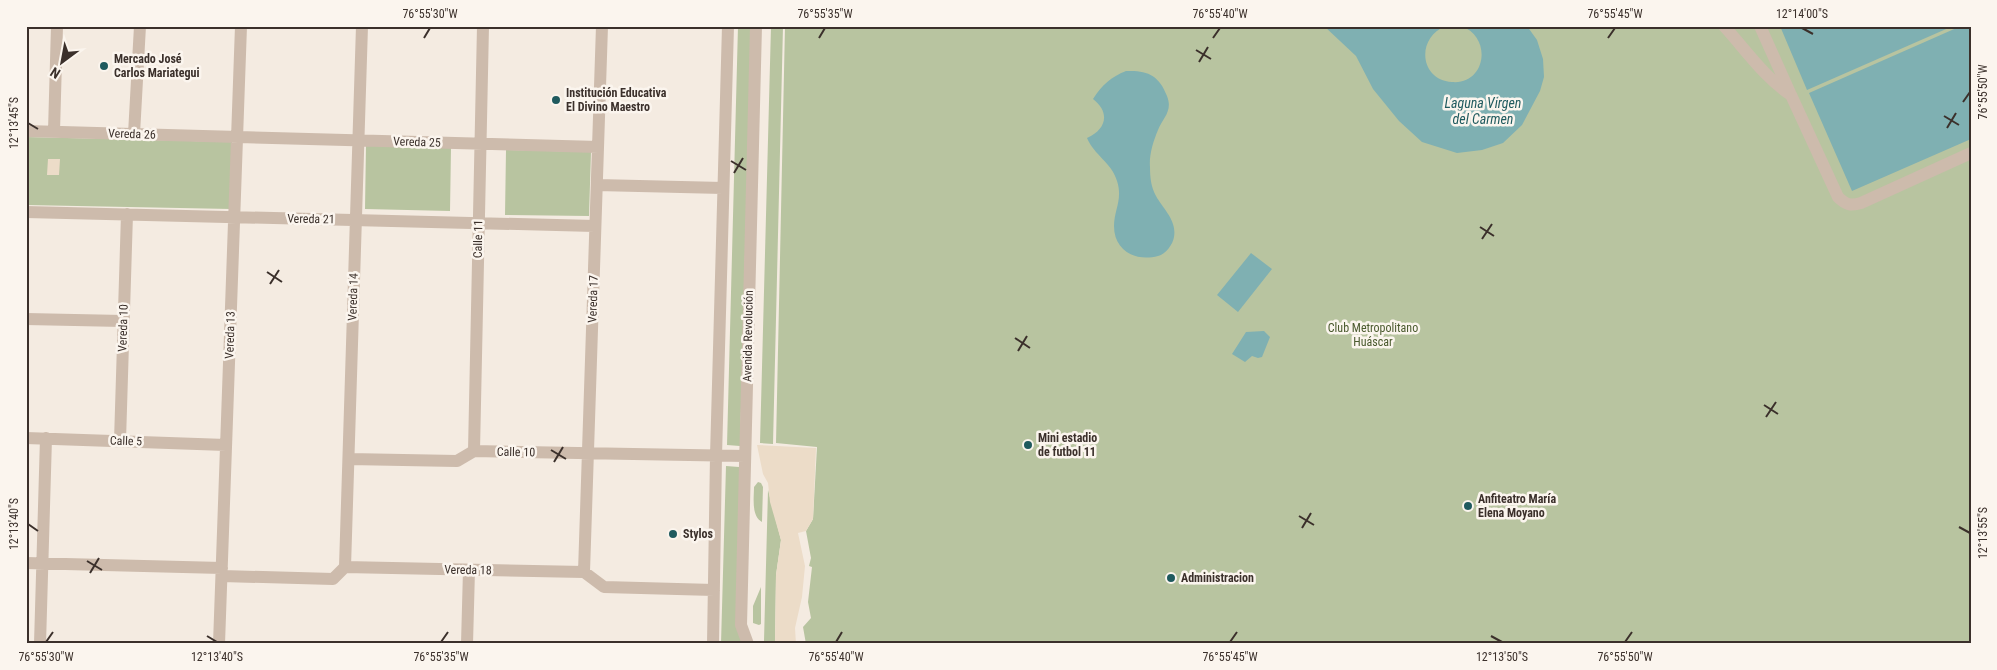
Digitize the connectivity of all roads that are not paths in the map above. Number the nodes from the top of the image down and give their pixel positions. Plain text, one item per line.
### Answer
1 (57, 26) edge
2 (140, 26) edge
3 (241, 26) edge
4 (362, 26) edge
5 (483, 26) edge
6 (602, 26) edge
7 (728, 26) edge
8 (756, 26) edge
9 (1724, 26) edge
10 (1760, 26) edge
11 (1791, 95) junction
12 (26, 131) edge
13 (54, 131) junction
14 (134, 134) junction
15 (237, 137) junction
16 (358, 140) junction
17 (480, 144) junction
18 (598, 147) junction
19 (1971, 153) edge
20 (597, 185) junction
21 (723, 188) junction
22 (26, 212) edge
23 (127, 214) junction
24 (234, 217) junction
25 (356, 220) junction
26 (478, 223) junction
27 (596, 226) junction
28 (26, 320) edge
29 (123, 321) junction
30 (26, 438) edge
31 (46, 438) junction
32 (120, 441) junction
33 (226, 444) junction
34 (474, 451) junction
35 (588, 453) junction
36 (716, 456) junction
37 (745, 456) junction
38 (349, 459) junction
39 (26, 563) edge
40 (42, 564) junction
41 (345, 567) junction
42 (469, 570) junction
43 (222, 572) junction
44 (584, 572) junction
45 (714, 590) junction
46 (40, 644) edge
47 (219, 644) edge
48 (468, 644) edge
49 (713, 644) edge
50 (748, 644) edge

1 - 13 street
2 - 14 street
3 - 15 street, Vereda 13
4 - 16 street, Vereda 14
5 - 17 street, Calle 11
6 - 18 street, Vereda 17
7 - 21 street
8 - 37 street, Avenida Revolución
9 - 11 street
10 - 11 street
11 - 19 street
12 - 13 street, Vereda 26
13 - 14 street, Vereda 26
14 - 15 street, Vereda 26
15 - 16 street, Vereda 25
15 - 24 street, Vereda 13
16 - 17 street, Vereda 25
16 - 25 street, Vereda 14
17 - 18 street, Vereda 25
17 - 26 street, Calle 11
18 - 20 street, Vereda 17
20 - 21 street
20 - 27 street, Vereda 17
21 - 36 street
22 - 23 street, Vereda 21
23 - 24 street, Vereda 21
23 - 29 street, Vereda 10
24 - 25 street, Vereda 21
24 - 33 street, Vereda 13
25 - 26 street, Vereda 21
25 - 38 street, Vereda 14
26 - 27 street, Vereda 21
26 - 34 street, Calle 11
27 - 35 street, Vereda 17
28 - 29 street
29 - 32 street, Vereda 10
30 - 31 street, Calle 5
31 - 32 street, Calle 5
31 - 40 street
32 - 33 street, Calle 5
33 - 43 street, Vereda 13
34 - 35 street, Calle 10
34 - 38 street, Calle 10
35 - 36 street, Calle 10
35 - 44 street, Vereda 17
36 - 37 street, Calle 10
36 - 45 street
37 - 50 street, Avenida Revolución
38 - 41 street, Vereda 14
39 - 40 street
40 - 43 street
40 - 46 street
41 - 42 street, Vereda 18
41 - 43 street
42 - 44 street, Vereda 18
42 - 48 street
43 - 47 street, Vereda 13
44 - 45 street
45 - 49 street

